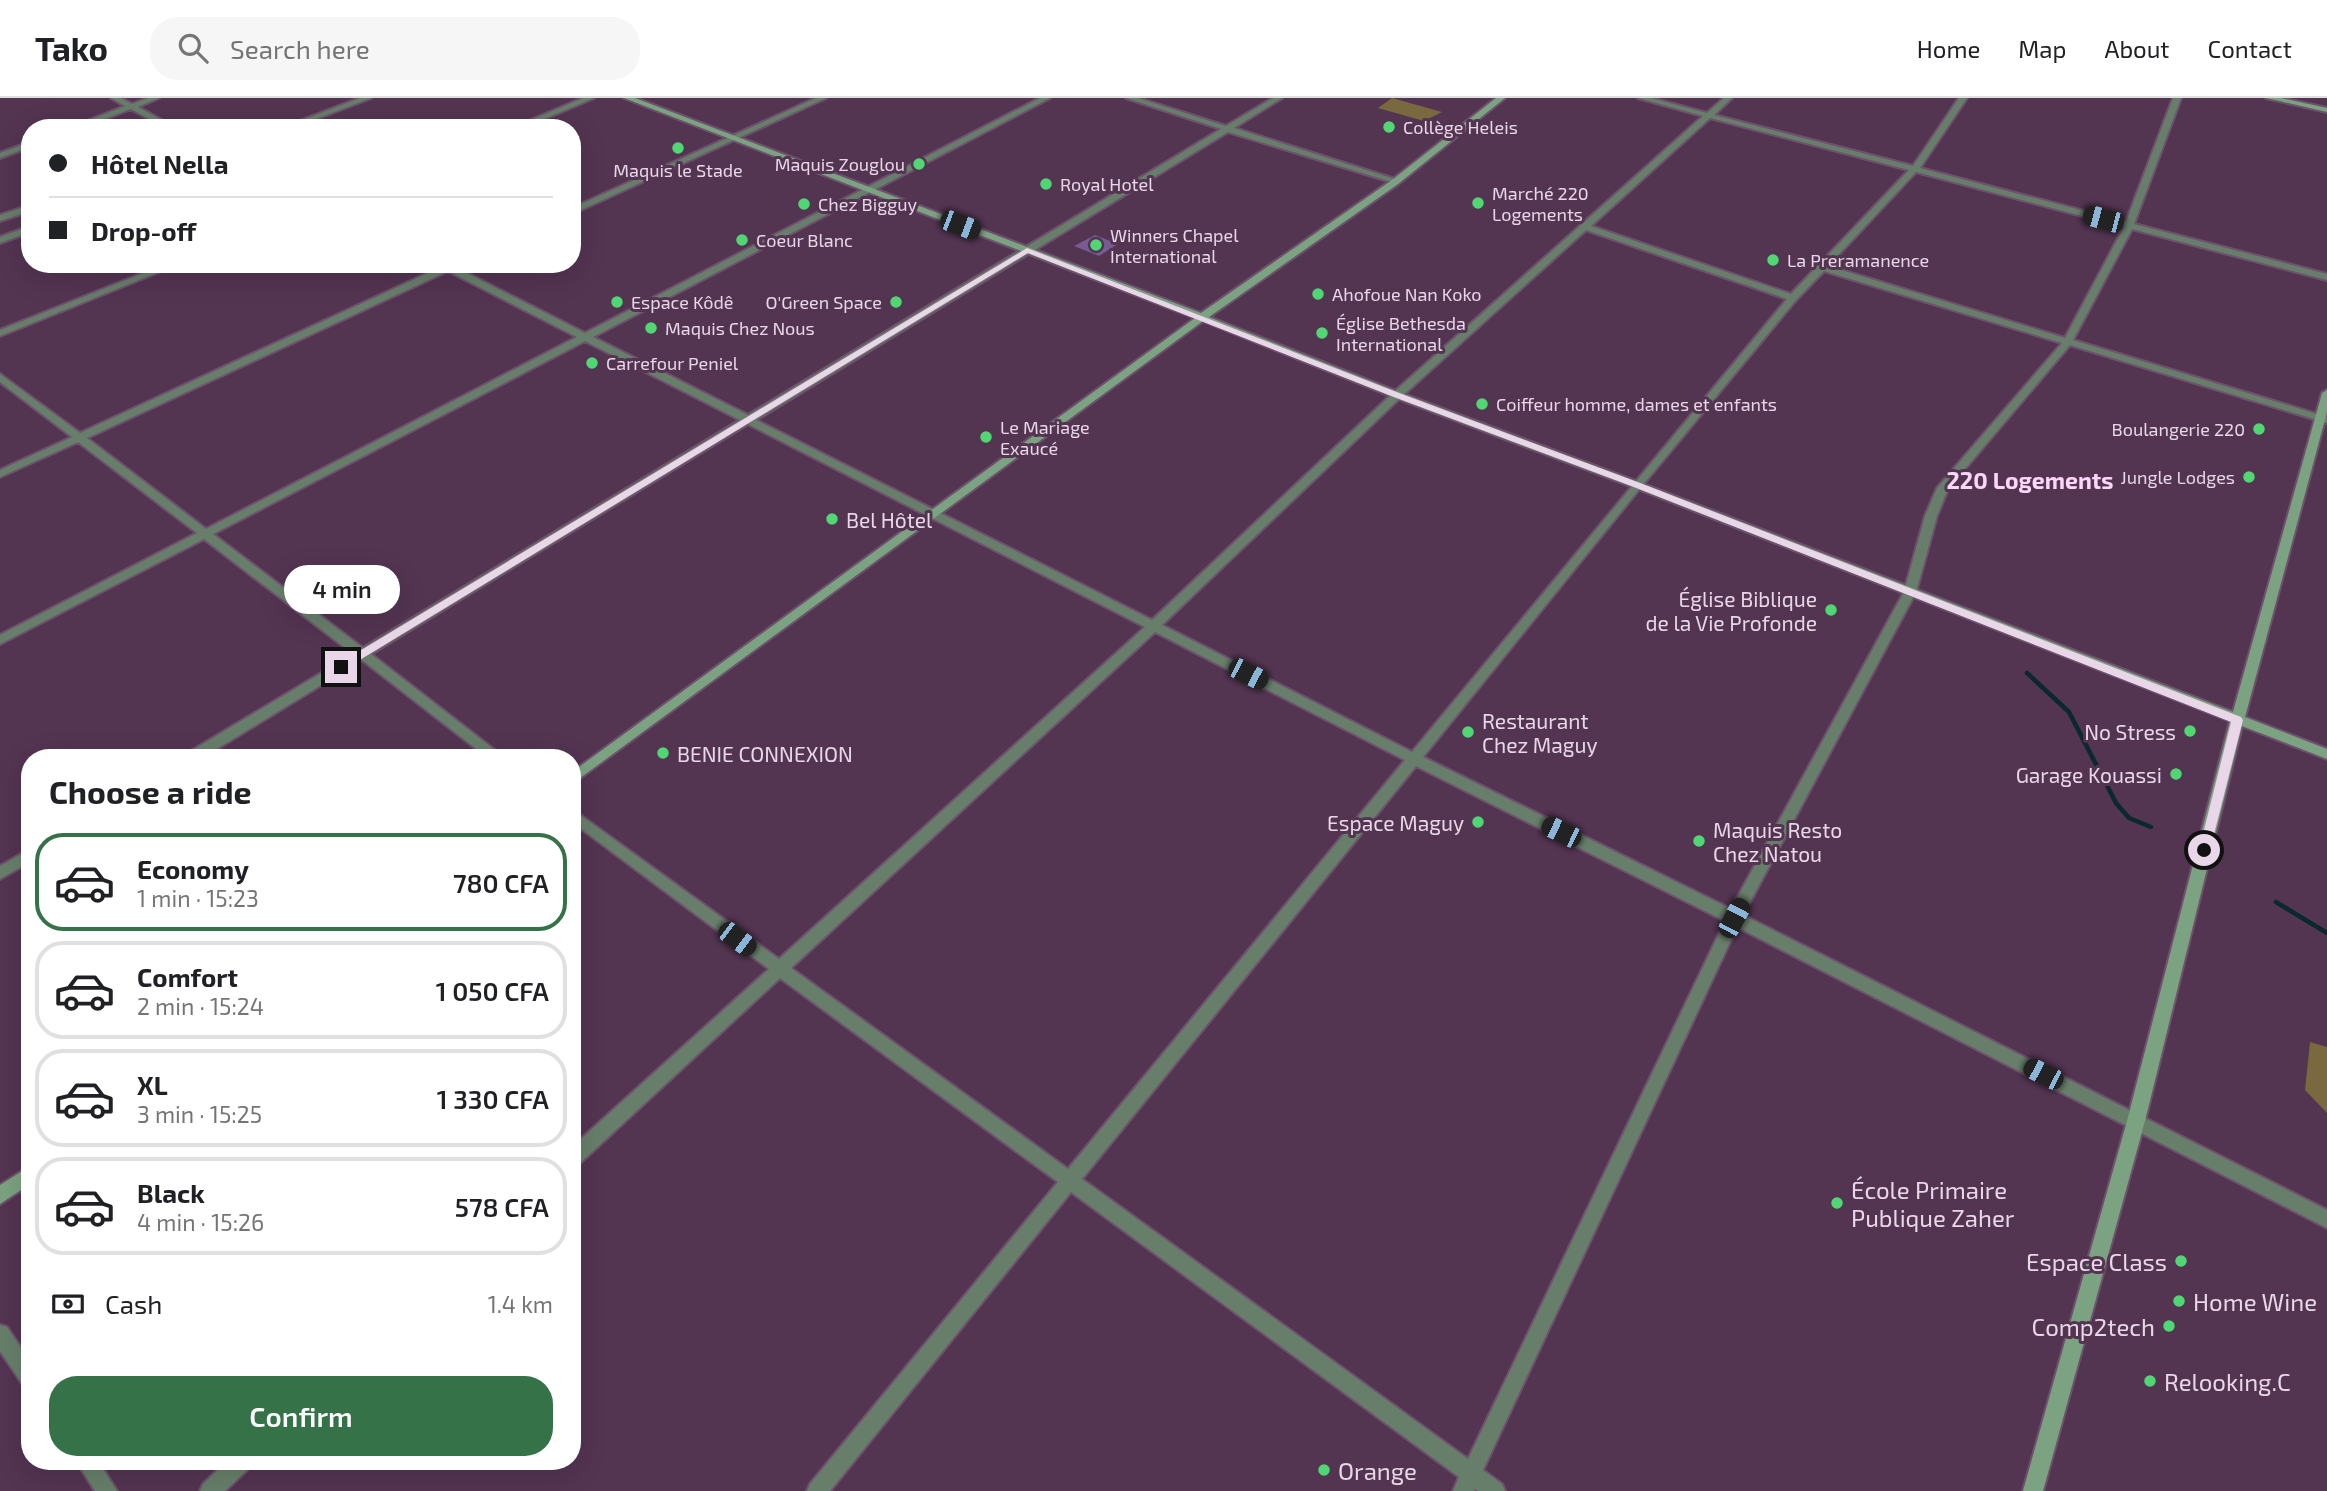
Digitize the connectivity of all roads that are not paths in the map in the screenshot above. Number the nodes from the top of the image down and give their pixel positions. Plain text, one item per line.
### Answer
1 (115, 98) edge
2 (155, 98) edge
3 (367, 98) edge
4 (590, 98) edge
5 (628, 98) edge
6 (822, 98) edge
7 (1046, 98) edge
8 (1130, 98) edge
9 (1278, 98) edge
10 (1501, 98) edge
11 (1642, 98) edge
12 (1728, 98) edge
13 (1963, 98) edge
14 (2177, 98) edge
15 (2270, 98) edge
16 (131, 107) junction
17 (2327, 110) edge
18 (1709, 116) junction
19 (98, 119) edge
20 (154, 119) edge
21 (310, 119) edge
22 (538, 119) edge
23 (1228, 129) junction
24 (733, 138) junction
25 (21, 148) edge
26 (0, 156) edge
27 (1915, 169) junction
28 (1395, 182) junction
29 (870, 190) junction
30 (581, 207) edge
31 (21, 211) edge
32 (0, 218) edge
33 (1584, 226) junction
34 (2129, 226) junction
35 (21, 232) edge
36 (0, 240) edge
37 (1027, 250) junction
38 (1822, 267) junction
39 (152, 273) edge
40 (431, 273) edge
41 (463, 273) edge
42 (2327, 277) edge
43 (1793, 298) junction
44 (1202, 318) junction
45 (0, 333) edge
46 (584, 338) junction
47 (2067, 343) junction
48 (0, 377) edge
49 (2327, 393) edge
50 (1396, 395) junction
51 (748, 419) junction
52 (2324, 419) edge
53 (79, 437) junction
54 (0, 474) edge
55 (1637, 485) junction
56 (935, 514) junction
57 (207, 533) junction
58 (1910, 592) junction
59 (1154, 626) junction
60 (0, 640) edge
61 (363, 653) junction
62 (2237, 720) junction
63 (206, 749) edge
64 (486, 749) edge
65 (2327, 754) edge
66 (1413, 759) junction
67 (581, 772) edge
68 (581, 821) edge
69 (21, 860) edge
70 (0, 873) edge
71 (1734, 918) junction
72 (778, 970) junction
73 (2136, 1121) junction
74 (581, 1151) edge
75 (1071, 1179) junction
76 (21, 1180) edge
77 (0, 1195) edge
78 (2327, 1219) edge
79 (0, 1334) edge
80 (21, 1365) edge
81 (92, 1470) edge
82 (233, 1470) edge
83 (1472, 1474) junction
84 (107, 1491) edge
85 (210, 1491) edge
86 (817, 1491) edge
87 (1463, 1491) edge
88 (1494, 1491) edge
89 (2033, 1491) edge

1 - 16 street
2 - 16 street
3 - 21 street
4 - 22 street
5 - 24 street
6 - 24 street
7 - 29 street
8 - 23 street
9 - 23 street
10 - 28 street
11 - 18 street
12 - 18 street
13 - 27 street
14 - 34 street
15 - 17 street
16 - 19 street
16 - 20 street
18 - 27 street
18 - 33 street
23 - 28 street
23 - 37 street
24 - 29 street
24 - 30 street
25 - 26 street
27 - 34 street
27 - 38 street
28 - 44 street
29 - 37 street
29 - 46 street
31 - 32 street
33 - 43 street
33 - 50 street
34 - 42 street
34 - 47 street
35 - 36 street
37 - 44 street
37 - 51 street
38 - 43 street
38 - 47 street
39 - 45 street
40 - 53 street
41 - 46 street
43 - 55 street
44 - 50 street
44 - 56 street
46 - 51 street
46 - 57 street
47 - 52 street
47 - 58 street
48 - 53 street
49 - 52 street
50 - 55 street
50 - 59 street
51 - 56 street
51 - 61 street
52 - 62 street
53 - 54 street
53 - 57 street
55 - 58 street
55 - 66 street
56 - 59 street
56 - 67 street
57 - 60 street
57 - 61 street
58 - 62 street
58 - 71 street
59 - 66 street
59 - 72 street
61 - 63 street
61 - 64 street
62 - 65 street
62 - 73 street
66 - 71 street
66 - 75 street
68 - 72 street
69 - 70 street
71 - 73 street
71 - 83 street
72 - 74 street
72 - 75 street
73 - 78 street
73 - 89 street
75 - 83 street
75 - 86 street
76 - 77 street
79 - 80 street
81 - 84 street
82 - 85 street
83 - 87 street
83 - 88 street

